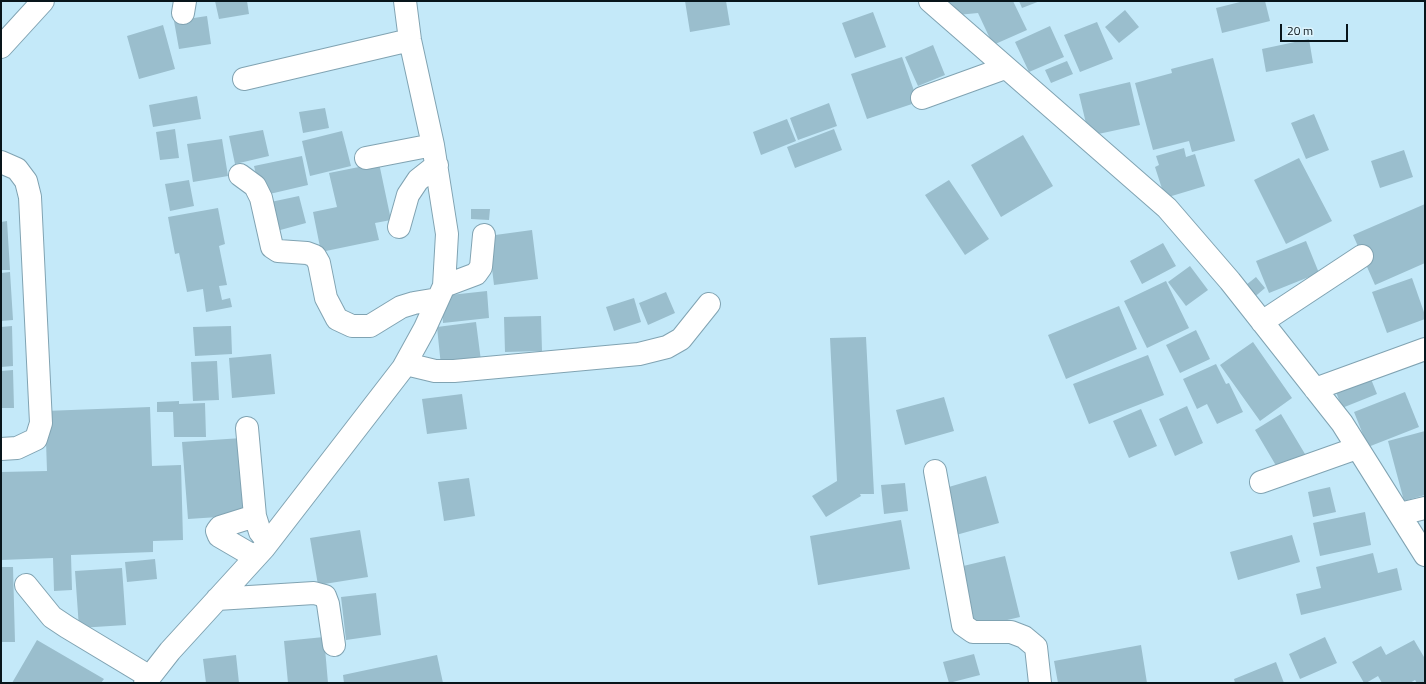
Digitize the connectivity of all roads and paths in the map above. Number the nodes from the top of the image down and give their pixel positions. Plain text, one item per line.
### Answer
1 (43, 1) edge
2 (405, 1) edge
3 (930, 1) edge
4 (410, 40) junction
5 (1, 47) edge
6 (1005, 68) junction
7 (244, 79) dead end
8 (922, 98) dead end
9 (435, 155) junction
10 (366, 158) dead end
11 (1, 162) edge
12 (240, 175) dead end
13 (399, 227) dead end
14 (484, 235) dead end
15 (1362, 256) dead end
16 (441, 292) junction
17 (709, 304) dead end
18 (1262, 322) junction
19 (1425, 349) edge
20 (406, 364) junction
21 (1315, 389) junction
22 (248, 428) dead end
23 (1357, 448) junction
24 (1, 449) edge
25 (935, 472) dead end
26 (1260, 482) dead end
27 (1425, 508) edge
28 (1400, 514) junction
29 (255, 516) junction
30 (261, 550) junction
31 (1425, 555) edge
32 (26, 586) dead end
33 (217, 599) junction
34 (334, 645) dead end
35 (148, 680) edge
36 (1040, 683) edge

1 - 5 street
2 - 4 street
3 - 6 street
4 - 7 street
4 - 9 street
6 - 8 street
6 - 18 street
9 - 10 street
9 - 13 street
9 - 16 street
11 - 24 street
12 - 16 street
14 - 16 street
15 - 18 street
16 - 20 street
17 - 20 street
18 - 21 street
19 - 21 street
20 - 30 street
21 - 23 street
22 - 29 street
23 - 26 street
23 - 28 street
25 - 36 street
27 - 28 street
28 - 31 street
29 - 30 street
29 - 30 street
30 - 33 street
32 - 35 street
33 - 34 street
33 - 35 street

